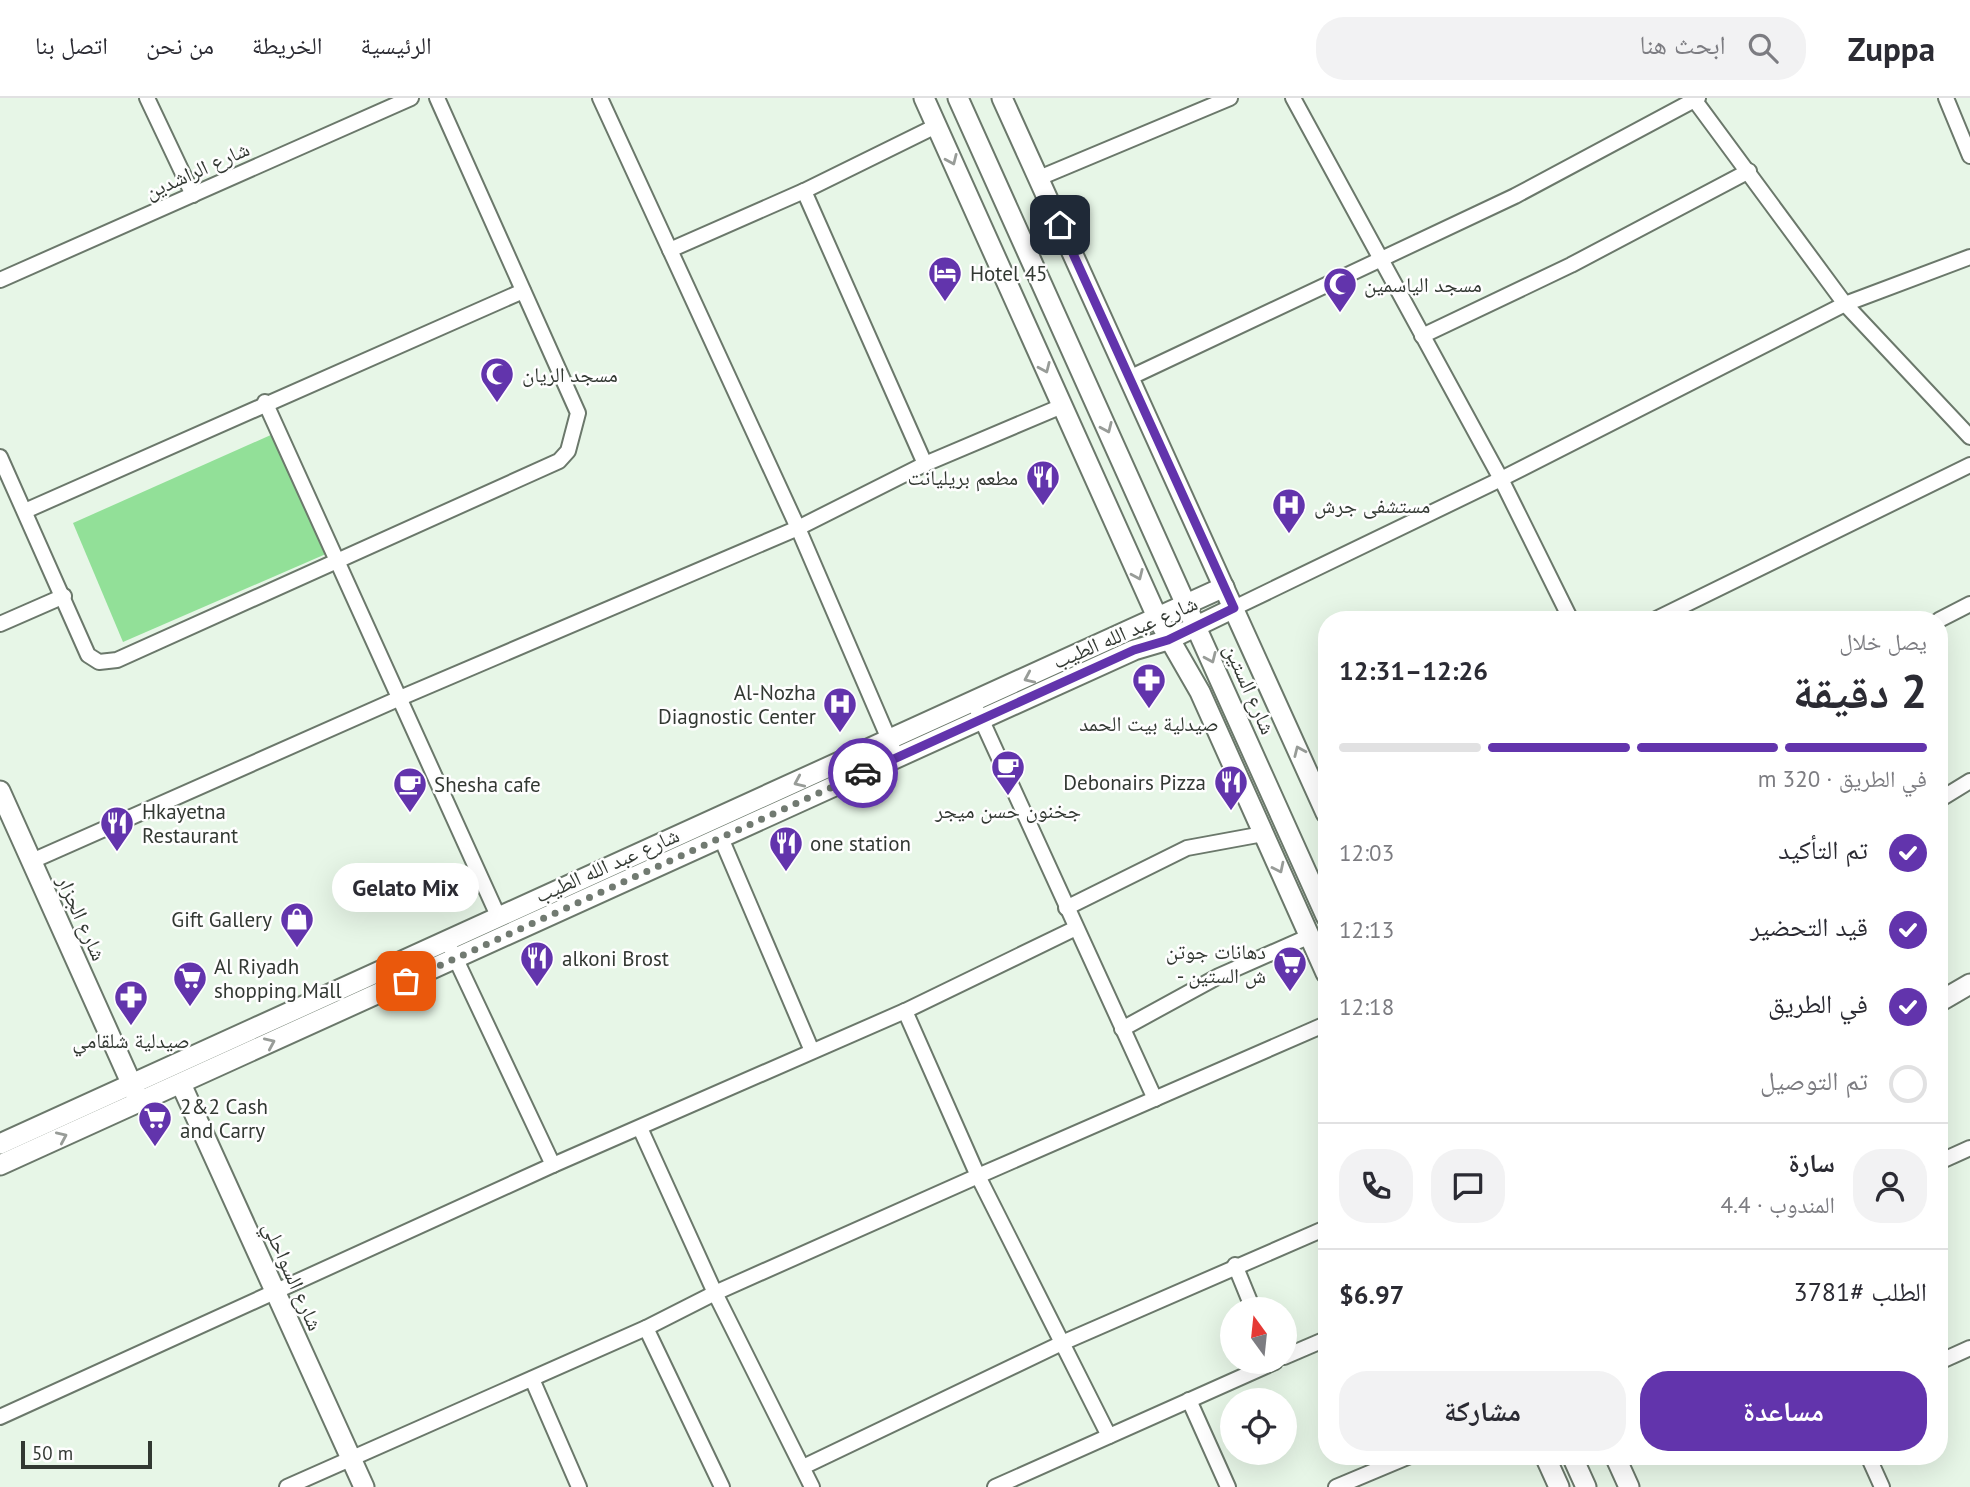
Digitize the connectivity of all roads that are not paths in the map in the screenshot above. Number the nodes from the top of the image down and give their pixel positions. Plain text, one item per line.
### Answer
1 (147, 98) edge
2 (411, 98) edge
3 (437, 98) edge
4 (600, 98) edge
5 (924, 98) edge
6 (958, 98) edge
7 (1002, 98) edge
8 (1230, 98) edge
9 (1293, 98) edge
10 (1946, 98) edge
11 (1695, 99) edge
12 (936, 126) junction
13 (1970, 156) edge
14 (1749, 171) junction
15 (1039, 178) junction
16 (804, 191) junction
17 (192, 195) junction
18 (670, 250) junction
19 (1970, 257) edge
20 (1380, 258) junction
21 (1039, 277) junction
22 (0, 280) edge
23 (523, 291) junction
24 (1011, 293) junction
25 (1844, 304) junction
26 (1422, 336) junction
27 (1129, 378) junction
28 (265, 402) junction
29 (1062, 406) junction
30 (1970, 437) edge
31 (0, 457) edge
32 (925, 464) junction
33 (1970, 465) edge
34 (1501, 479) junction
35 (24, 511) junction
36 (798, 528) junction
37 (337, 561) junction
38 (1224, 587) junction
39 (64, 596) junction
40 (1970, 604) edge
41 (1187, 605) junction
42 (1234, 608) junction
43 (1567, 611) edge
44 (1672, 611) edge
45 (1948, 615) edge
46 (1158, 619) junction
47 (0, 624) edge
48 (1197, 626) junction
49 (1168, 640) junction
50 (401, 698) junction
51 (977, 711) junction
52 (893, 750) junction
53 (1318, 776) edge
54 (1970, 781) edge
55 (0, 790) edge
56 (1948, 794) edge
57 (1263, 834) junction
58 (721, 838) junction
59 (32, 862) junction
60 (1318, 898) edge
61 (1066, 908) junction
62 (499, 918) junction
63 (1076, 928) junction
64 (1310, 936) junction
65 (452, 950) junction
66 (1318, 954) edge
67 (1970, 984) edge
68 (1948, 997) edge
69 (905, 1011) junction
70 (1318, 1028) edge
71 (1122, 1029) junction
72 (812, 1051) junction
73 (178, 1075) junction
74 (136, 1093) junction
75 (1156, 1099) junction
76 (640, 1128) junction
77 (0, 1144) edge
78 (1970, 1148) edge
79 (1948, 1158) edge
80 (0, 1165) edge
81 (553, 1165) junction
82 (978, 1175) junction
83 (1318, 1231) edge
84 (1235, 1265) junction
85 (276, 1292) junction
86 (715, 1293) junction
87 (1248, 1297) edge
88 (646, 1328) junction
89 (1318, 1342) edge
90 (1062, 1343) junction
91 (1970, 1349) edge
92 (1297, 1351) edge
93 (1948, 1358) edge
94 (1248, 1374) edge
95 (533, 1379) junction
96 (1189, 1400) junction
97 (0, 1417) edge
98 (1109, 1436) junction
99 (352, 1459) junction
100 (1389, 1465) edge
101 (1549, 1465) edge
102 (1576, 1465) edge
103 (1619, 1465) edge
104 (1871, 1465) edge
105 (803, 1468) junction
106 (287, 1487) edge
107 (364, 1487) edge
108 (579, 1487) edge
109 (722, 1487) edge
110 (811, 1487) edge
111 (995, 1487) edge
112 (1228, 1487) edge
113 (1336, 1487) edge
114 (1559, 1487) edge
115 (1586, 1487) edge
116 (1629, 1487) edge
117 (1882, 1487) edge

1 - 17 street
2 - 17 street, شارع الراشدين
3 - 23 street
4 - 18 street
5 - 12 main road
6 - 21 main road, شارع الستين
7 - 15 main road, شارع الستين
8 - 15 street
9 - 20 street
10 - 13 street
11 - 14 street
11 - 20 street
12 - 16 street
12 -> 24 main road
14 - 25 street
14 - 26 street
15 - 27 main road, شارع الستين
16 - 18 street
16 - 32 street
17 - 22 street, شارع الراشدين
18 - 36 street
19 - 25 street
20 - 26 street
20 - 27 street
21 - 24 main road
21 -> 41 main road, شارع الستين
23 - 28 street
23 - 37 street
24 -> 29 main road
25 - 30 street
25 - 34 street
26 - 34 street
27 - 38 main road, شارع الستين
28 - 35 street
28 - 37 street
29 - 32 street
29 -> 46 main road
31 - 35 street
32 - 36 street
33 - 44 street
34 - 42 street
34 - 43 street
35 - 39 street
36 - 50 street
36 - 52 street
37 - 39 street
37 - 50 street
38 - 41 main road, شارع عبد الله الطيب
38 - 42 main road, شارع الستين
39 - 47 street
40 - 45 street
41 - 46 main road, شارع عبد الله الطيب
41 - 48 main road, شارع الستين
42 - 48 main road, شارع عبد الله الطيب
53 -> 42 main road, شارع الستين
46 - 49 main road
46 -> 51 main road, شارع عبد الله الطيب
48 - 49 main road, شارع عبد الله الطيب
48 -> 60 main road, شارع الستين
49 - 51 main road, شارع عبد الله الطيب
49 - 57 main road
50 - 59 street
50 - 62 street
51 - 52 main road, شارع عبد الله الطيب
51 - 61 street
52 - 58 main road, شارع عبد الله الطيب
52 -> 62 main road, شارع عبد الله الطيب
54 - 56 street
55 - 59 main road, شارع الجزار
57 - 61 street
57 -> 64 main road
58 - 65 main road, شارع عبد الله الطيب
58 - 72 street
59 - 74 main road, شارع الجزار
61 - 63 street
62 - 65 main road, شارع عبد الله الطيب
63 - 69 street
63 - 71 street
64 - 66 main road
64 - 71 street
65 - 73 main road, شارع عبد الله الطيب
65 - 81 street
67 - 68 main road
69 - 72 street
69 - 82 street
70 - 75 street
71 - 75 street
72 - 76 street
73 - 74 main road, شارع عبد الله الطيب
73 - 85 main road, شارع السواحلي
74 - 77 main road, شارع عبد الله الطيب
80 -> 74 main road, شارع عبد الله الطيب
75 - 82 street
76 - 81 street
76 - 86 street
78 - 79 street
81 - 85 street
82 - 86 street
82 - 90 street
83 - 84 street
84 - 87 street
84 - 90 street
85 - 97 street
85 - 99 main road, شارع السواحلي
86 - 88 street
86 - 105 street
88 - 95 street
88 - 109 street
89 - 92 street
90 - 98 street
90 - 105 street
91 - 93 street
94 - 96 street
95 - 99 street
95 - 108 street
96 - 98 street
96 - 112 street
98 - 111 street
99 - 106 street
99 - 107 main road, شارع السواحلي
100 - 113 street
101 - 114 main road
102 - 115 main road
103 - 116 main road
104 - 117 street
105 - 110 street

